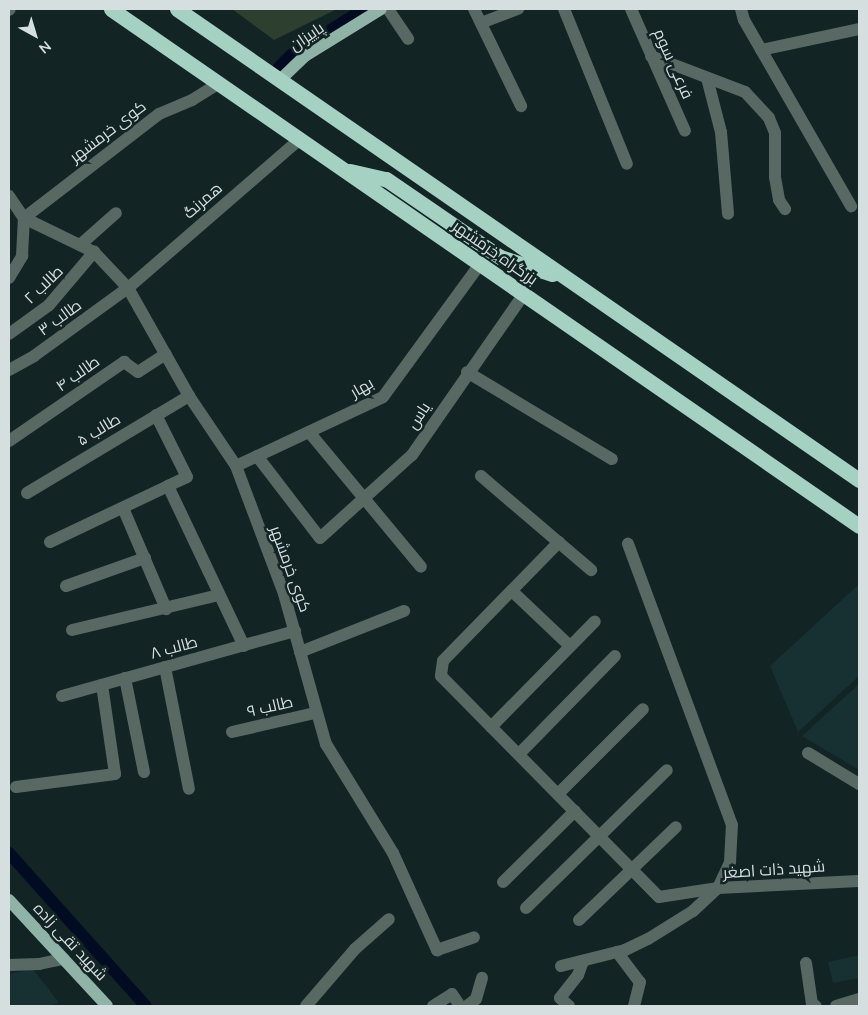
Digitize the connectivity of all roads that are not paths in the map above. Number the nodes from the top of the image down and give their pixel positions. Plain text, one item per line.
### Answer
1 (112, 9) edge
2 (177, 9) edge
3 (381, 9) edge
4 (388, 9) edge
5 (474, 9) edge
6 (518, 9) edge
7 (564, 9) edge
8 (631, 9) edge
9 (742, 9) edge
10 (481, 23) junction
11 (859, 29) edge
12 (408, 39) dead end
13 (761, 50) junction
14 (651, 56) junction
15 (707, 78) junction
16 (280, 80) junction
17 (219, 83) junction
18 (521, 106) dead end
19 (685, 132) dead end
20 (300, 139) junction
21 (627, 164) dead end
22 (344, 170) junction
23 (9, 196) edge
24 (460, 204) junction
25 (851, 206) dead end
26 (785, 209) dead end
27 (116, 213) dead end
28 (728, 214) dead end
29 (24, 218) junction
30 (448, 221) junction
31 (438, 235) junction
32 (80, 245) junction
33 (94, 252) junction
34 (480, 264) junction
35 (9, 278) edge
36 (568, 279) junction
37 (128, 288) junction
38 (524, 294) junction
39 (9, 334) edge
40 (166, 354) junction
41 (9, 370) edge
42 (467, 372) junction
43 (188, 396) junction
44 (156, 415) junction
45 (309, 432) junction
46 (9, 441) edge
47 (257, 456) junction
48 (612, 459) dead end
49 (236, 466) junction
50 (481, 476) dead end
51 (859, 480) edge
52 (168, 486) junction
53 (27, 493) dead end
54 (365, 499) junction
55 (124, 508) junction
56 (859, 526) edge
57 (50, 542) dead end
58 (559, 542) junction
59 (628, 544) dead end
60 (145, 558) junction
61 (421, 567) dead end
62 (591, 570) dead end
63 (66, 586) dead end
64 (512, 591) junction
65 (219, 594) junction
66 (166, 609) junction
67 (404, 611) dead end
68 (595, 621) dead end
69 (72, 630) dead end
70 (295, 631) junction
71 (244, 646) junction
72 (570, 646) junction
73 (300, 652) junction
74 (615, 656) dead end
75 (165, 667) junction
76 (125, 678) junction
77 (102, 685) junction
78 (62, 696) dead end
79 (643, 709) dead end
80 (315, 713) junction
81 (491, 727) junction
82 (232, 732) dead end
83 (808, 753) dead end
84 (518, 754) junction
85 (667, 770) dead end
86 (144, 772) dead end
87 (859, 784) edge
88 (16, 787) dead end
89 (189, 789) dead end
90 (558, 794) junction
91 (575, 811) junction
92 (676, 827) dead end
93 (599, 836) junction
94 (632, 868) junction
95 (859, 881) edge
96 (503, 882) dead end
97 (718, 888) junction
98 (9, 900) edge
99 (526, 908) dead end
100 (390, 919) dead end
101 (579, 920) dead end
102 (474, 937) dead end
103 (617, 952) junction
104 (63, 958) junction
105 (583, 961) junction
106 (806, 963) dead end
107 (9, 965) edge
108 (562, 966) dead end
109 (482, 978) dead end
110 (859, 999) edge
111 (106, 1006) edge
112 (306, 1006) edge
113 (433, 1006) edge
114 (460, 1006) edge
115 (467, 1006) edge
116 (569, 1006) edge
117 (634, 1006) edge
118 (816, 1006) edge
119 (836, 1006) edge

1 - 17 highway, بزرگراه خرمشهر
2 - 16 highway, بزرگراه خرمشهر
3 - 16 main road, پاییزان
4 - 12 street
5 - 10 street
6 - 10 street
7 - 21 street
8 - 14 street, فرعی سوم
9 - 13 street
10 - 18 street
11 - 13 street
13 - 25 street
14 - 15 street
14 - 19 street, فرعی سوم
15 - 26 street
15 - 28 street
16 - 24 highway, بزرگراه خرمشهر
17 - 20 highway, بزرگراه خرمشهر
17 - 29 street, کوی خرمشهر
20 - 22 highway, بزرگراه خرمشهر
20 - 37 street, همرنگ
22 - 30 highway
22 - 31 highway, بزرگراه خرمشهر
23 - 29 street, کوی خرمشهر
24 - 30 highway
24 - 36 highway, بزرگراه خرمشهر
27 - 32 street
29 - 32 street, کوی خرمشهر
29 - 35 street
30 - 31 highway
30 - 36 highway
31 - 34 highway, بزرگراه خرمشهر
32 - 33 street, کوی خرمشهر
33 - 37 street, کوی خرمشهر
33 - 39 street, طالب ۲
34 - 38 highway, بزرگراه خرمشهر
34 - 45 street, بهار
36 - 51 highway, بزرگراه خرمشهر
37 - 40 street, کوی خرمشهر
37 - 41 street, طالب ۳
38 - 42 street, یاس
38 - 56 highway, بزرگراه خرمشهر
40 - 43 street, کوی خرمشهر
40 - 46 street, طالب ۴
42 - 48 street
42 - 54 street, یاس
43 - 44 street, طالب ۵
43 - 49 street, کوی خرمشهر
44 - 52 street
44 - 53 street, طالب ۵
45 - 47 street, بهار
45 - 54 street
47 - 49 street, بهار
47 - 54 street, یاس
49 - 70 street, کوی خرمشهر
50 - 58 street
52 - 55 street
52 - 65 street
54 - 61 street
55 - 57 street
55 - 60 street
58 - 62 street
58 - 64 street
59 - 97 street
60 - 63 street
60 - 66 street
64 - 72 street
64 - 81 street
65 - 66 street
65 - 71 street
66 - 69 street
67 - 73 street
68 - 72 street
70 - 71 street, طالب ۸
70 - 73 street, کوی خرمشهر
71 - 75 street, طالب ۸
72 - 81 street
73 - 80 street, کوی خرمشهر
74 - 84 street
75 - 76 street, طالب ۸
75 - 89 street
76 - 77 street, طالب ۸
76 - 86 street
77 - 78 street, طالب ۸
77 - 88 street
79 - 90 street
80 - 82 street, طالب ۹
80 - 102 street, کوی خرمشهر
81 - 84 street
83 - 87 street
84 - 90 street
85 - 93 street
90 - 91 street
91 - 93 street
91 - 96 street
92 - 94 street
93 - 94 street
93 - 99 street
94 - 97 street
94 - 101 street
95 - 97 street, شهید ذات اصغر
97 - 103 street, شهید ذات اصغر
98 - 104 main road, شهید تقی زاده
100 - 112 street
103 - 105 street, شهید ذات اصغر
103 - 117 street
104 - 107 street
104 - 111 main road, شهید تقی زاده
105 - 108 street, شهید ذات اصغر
105 - 116 street
106 - 118 street
109 - 115 street
110 - 119 street
113 - 114 street

